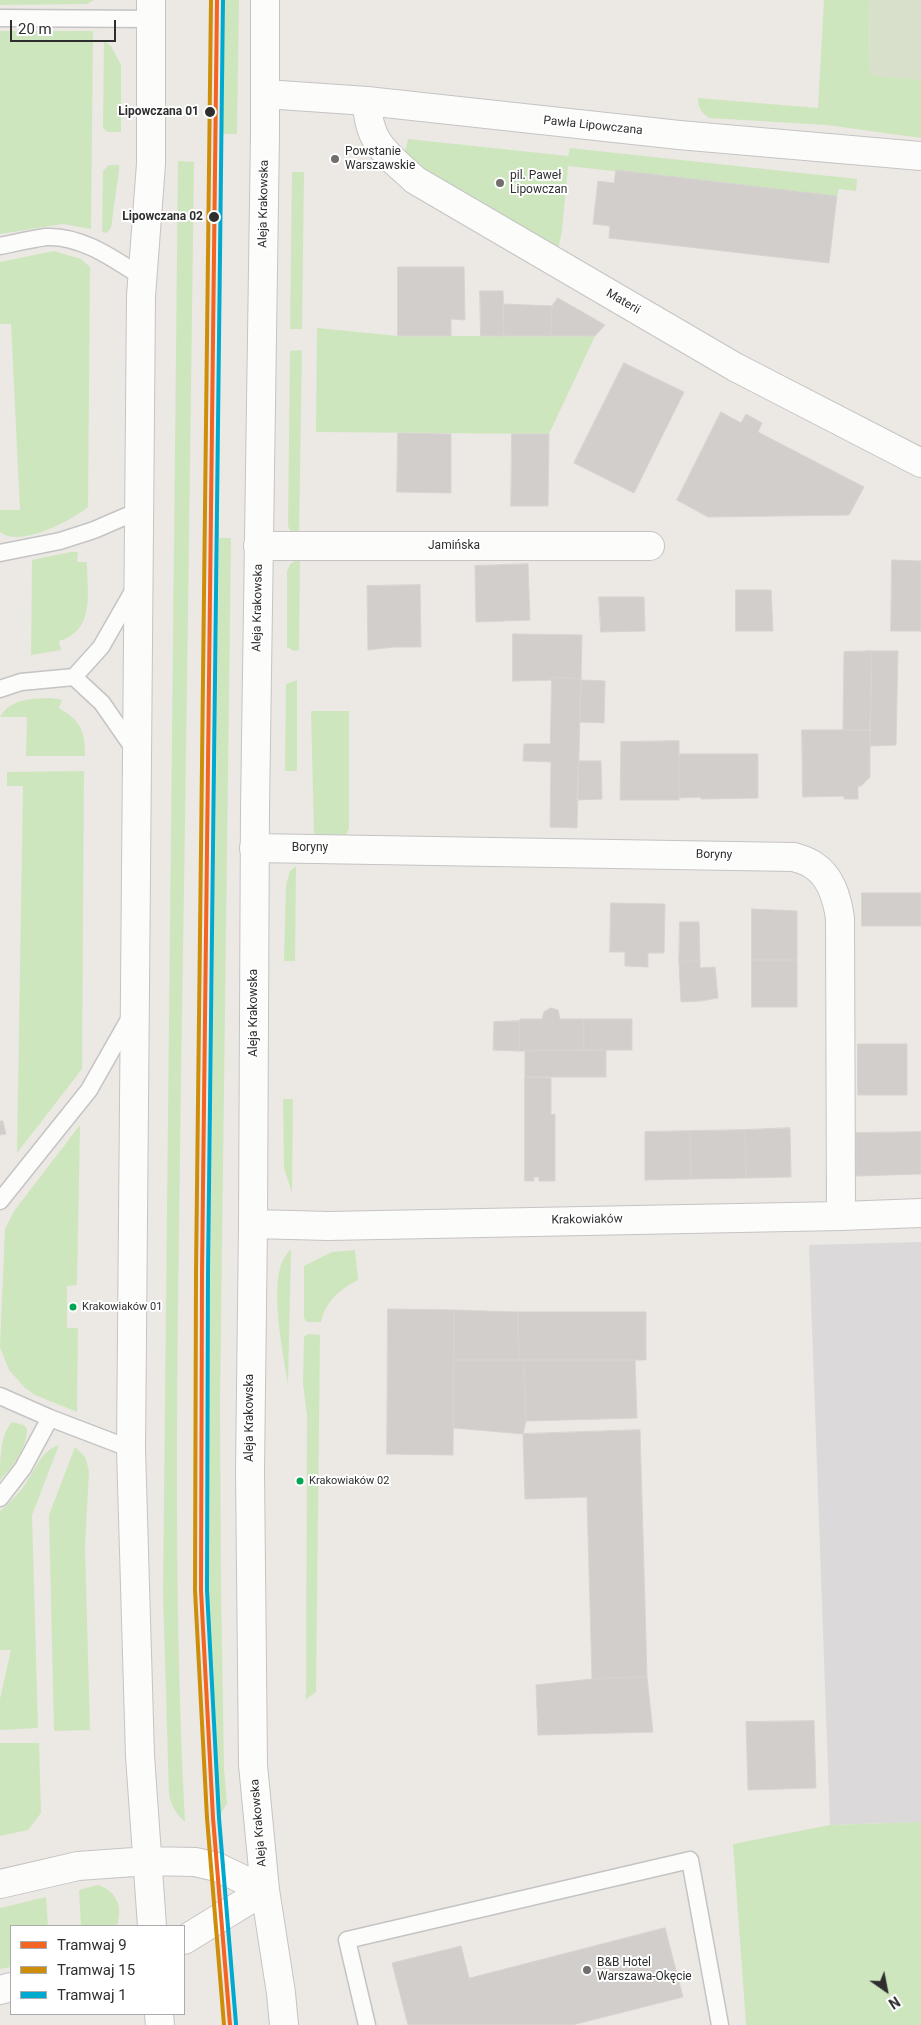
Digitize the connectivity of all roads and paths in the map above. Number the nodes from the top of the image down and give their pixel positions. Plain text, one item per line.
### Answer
1 (265, 0) edge
2 (151, 10) edge
3 (0, 18) edge
4 (265, 94) junction
5 (367, 101) junction
6 (921, 156) edge
7 (0, 246) edge
8 (142, 277) junction
9 (921, 463) edge
10 (138, 511) junction
11 (258, 546) junction
12 (650, 546) dead end
13 (0, 553) edge
14 (137, 583) junction
15 (74, 677) junction
16 (0, 689) edge
17 (137, 753) junction
18 (254, 848) junction
19 (135, 1010) junction
20 (0, 1202) edge
21 (921, 1213) edge
22 (841, 1216) junction
23 (253, 1224) junction
24 (0, 1396) edge
25 (50, 1418) junction
26 (131, 1449) junction
27 (0, 1498) edge
28 (148, 1861) junction
29 (0, 1884) edge
30 (265, 1890) junction
31 (152, 1925) edge
32 (185, 1939) edge
33 (284, 2025) edge
34 (367, 2025) edge
35 (720, 2025) edge

1 - 4 main road, Aleja Krakowska
2 - 3 lane
2 - 8 main road
4 - 5 main road, Pawła Lipowczana
4 - 11 main road, Aleja Krakowska
5 - 6 main road, Pawła Lipowczana
5 - 9 main road, Materii
7 - 8 lane
8 - 10 main road
10 - 13 lane
10 - 14 main road
11 - 12 main road, Jamińska
11 - 18 main road, Aleja Krakowska
14 - 15 lane
14 - 17 main road
15 - 16 lane
15 - 17 lane
17 - 19 main road
18 - 22 main road, Boryny
18 - 23 main road, Aleja Krakowska
19 - 20 lane
19 - 26 main road
21 - 22 main road, Krakowiaków
22 - 23 main road, Krakowiaków
23 - 30 main road, Aleja Krakowska
24 - 25 lane
25 - 26 lane
25 - 27 lane
26 - 28 main road
28 - 29 main road
28 - 30 main road
28 - 31 main road
30 - 32 main road
30 - 33 main road, Aleja Krakowska
34 - 35 lane

